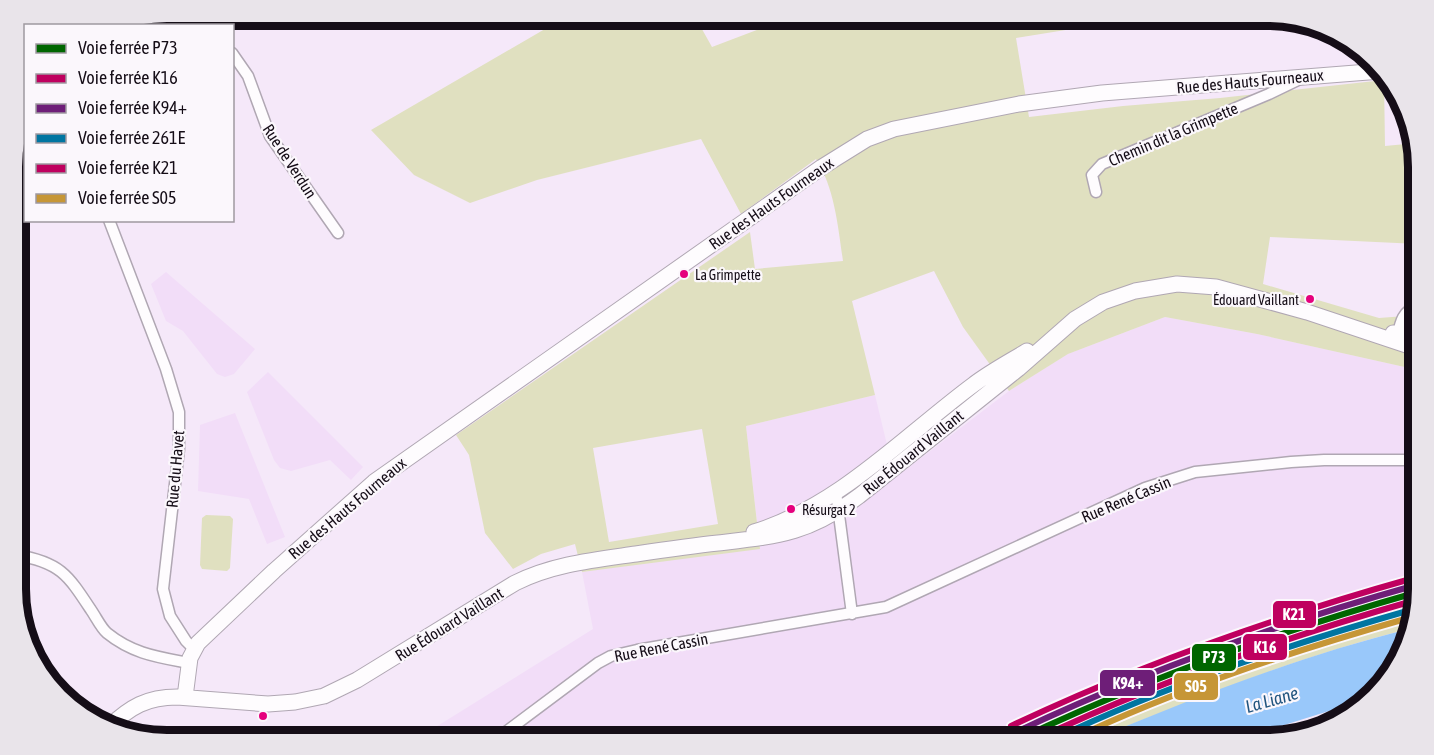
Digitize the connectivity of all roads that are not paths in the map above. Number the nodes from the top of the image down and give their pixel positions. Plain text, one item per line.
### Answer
1 (234, 55) edge
2 (1373, 72) edge
3 (1306, 76) junction
4 (1096, 192) dead end
5 (110, 222) edge
6 (338, 234) dead end
7 (1408, 310) edge
8 (1056, 334) junction
9 (1408, 337) edge
10 (1397, 338) junction
11 (1408, 344) edge
12 (1408, 460) edge
13 (836, 492) junction
14 (838, 510) junction
15 (718, 542) junction
16 (26, 557) edge
17 (852, 614) junction
18 (192, 656) junction
19 (185, 697) junction
20 (116, 720) edge
21 (509, 730) edge

1 - 6 street, Rue de Verdun
2 - 3 street, Rue des Hauts Fourneaux
3 - 4 street, Chemin dit la Grimpette
3 - 18 street, Rue des Hauts Fourneaux
5 - 18 street, Rue du Havet
7 - 10 street
8 - 10 street, Rue Édouard Vaillant
8 - 13 street, Rue Édouard Vaillant
8 - 14 street, Rue Édouard Vaillant
9 - 10 street, Rue Édouard Vaillant
10 - 11 street, Rue Édouard Vaillant
12 - 17 street, Rue René Cassin
13 - 14 street
13 - 15 street, Rue Édouard Vaillant
14 - 15 street, Rue Édouard Vaillant
14 - 17 street
15 - 19 street, Rue Édouard Vaillant
16 - 18 street
17 - 21 street, Rue René Cassin
18 - 19 street
19 - 20 street, Rue Édouard Vaillant

